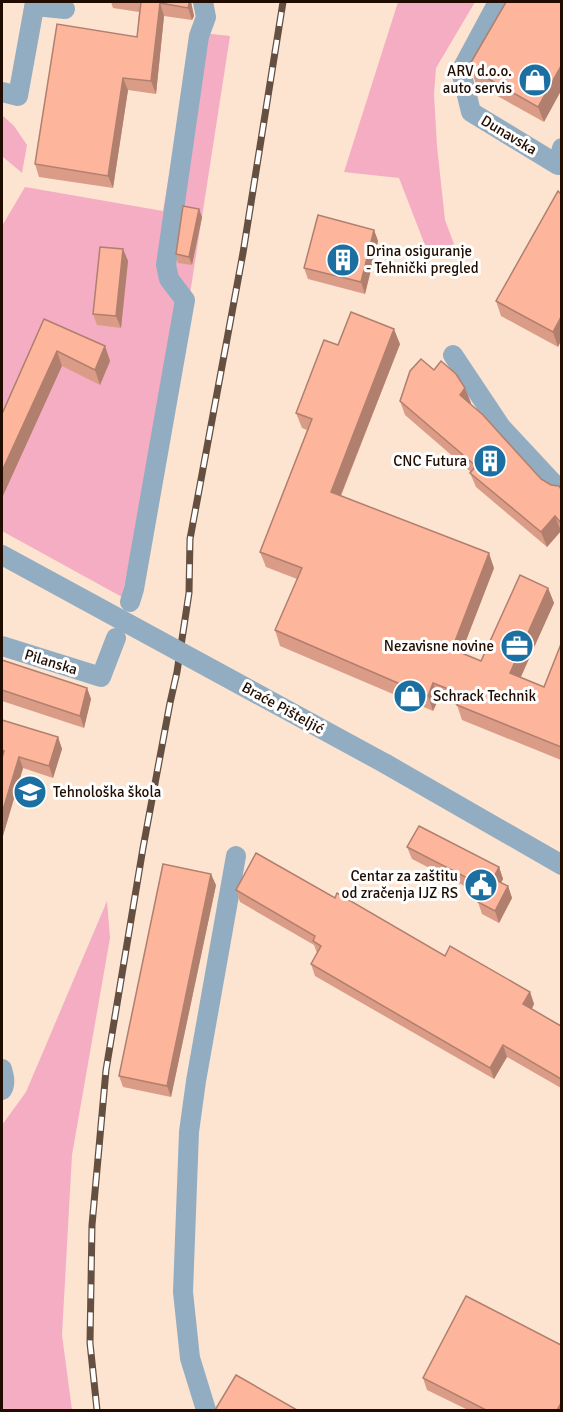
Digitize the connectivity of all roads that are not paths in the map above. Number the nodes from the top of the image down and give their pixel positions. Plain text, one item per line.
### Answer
1 (203, 2) edge
2 (498, 2) edge
3 (35, 4) edge
4 (65, 9) dead end
5 (2, 92) edge
6 (560, 161) edge
7 (453, 356) dead end
8 (561, 489) edge
9 (2, 555) edge
10 (130, 602) dead end
11 (116, 638) dead end
12 (2, 646) edge
13 (237, 856) dead end
14 (561, 865) edge
15 (2, 1069) edge
16 (2, 1090) edge
17 (206, 1410) edge

1 - 10 street
2 - 6 street, Dunavska
3 - 4 street
3 - 5 street
7 - 8 street
9 - 14 street, Braće Pišteljić, bridge
11 - 12 street, Pilanska
13 - 17 street
15 - 16 street

